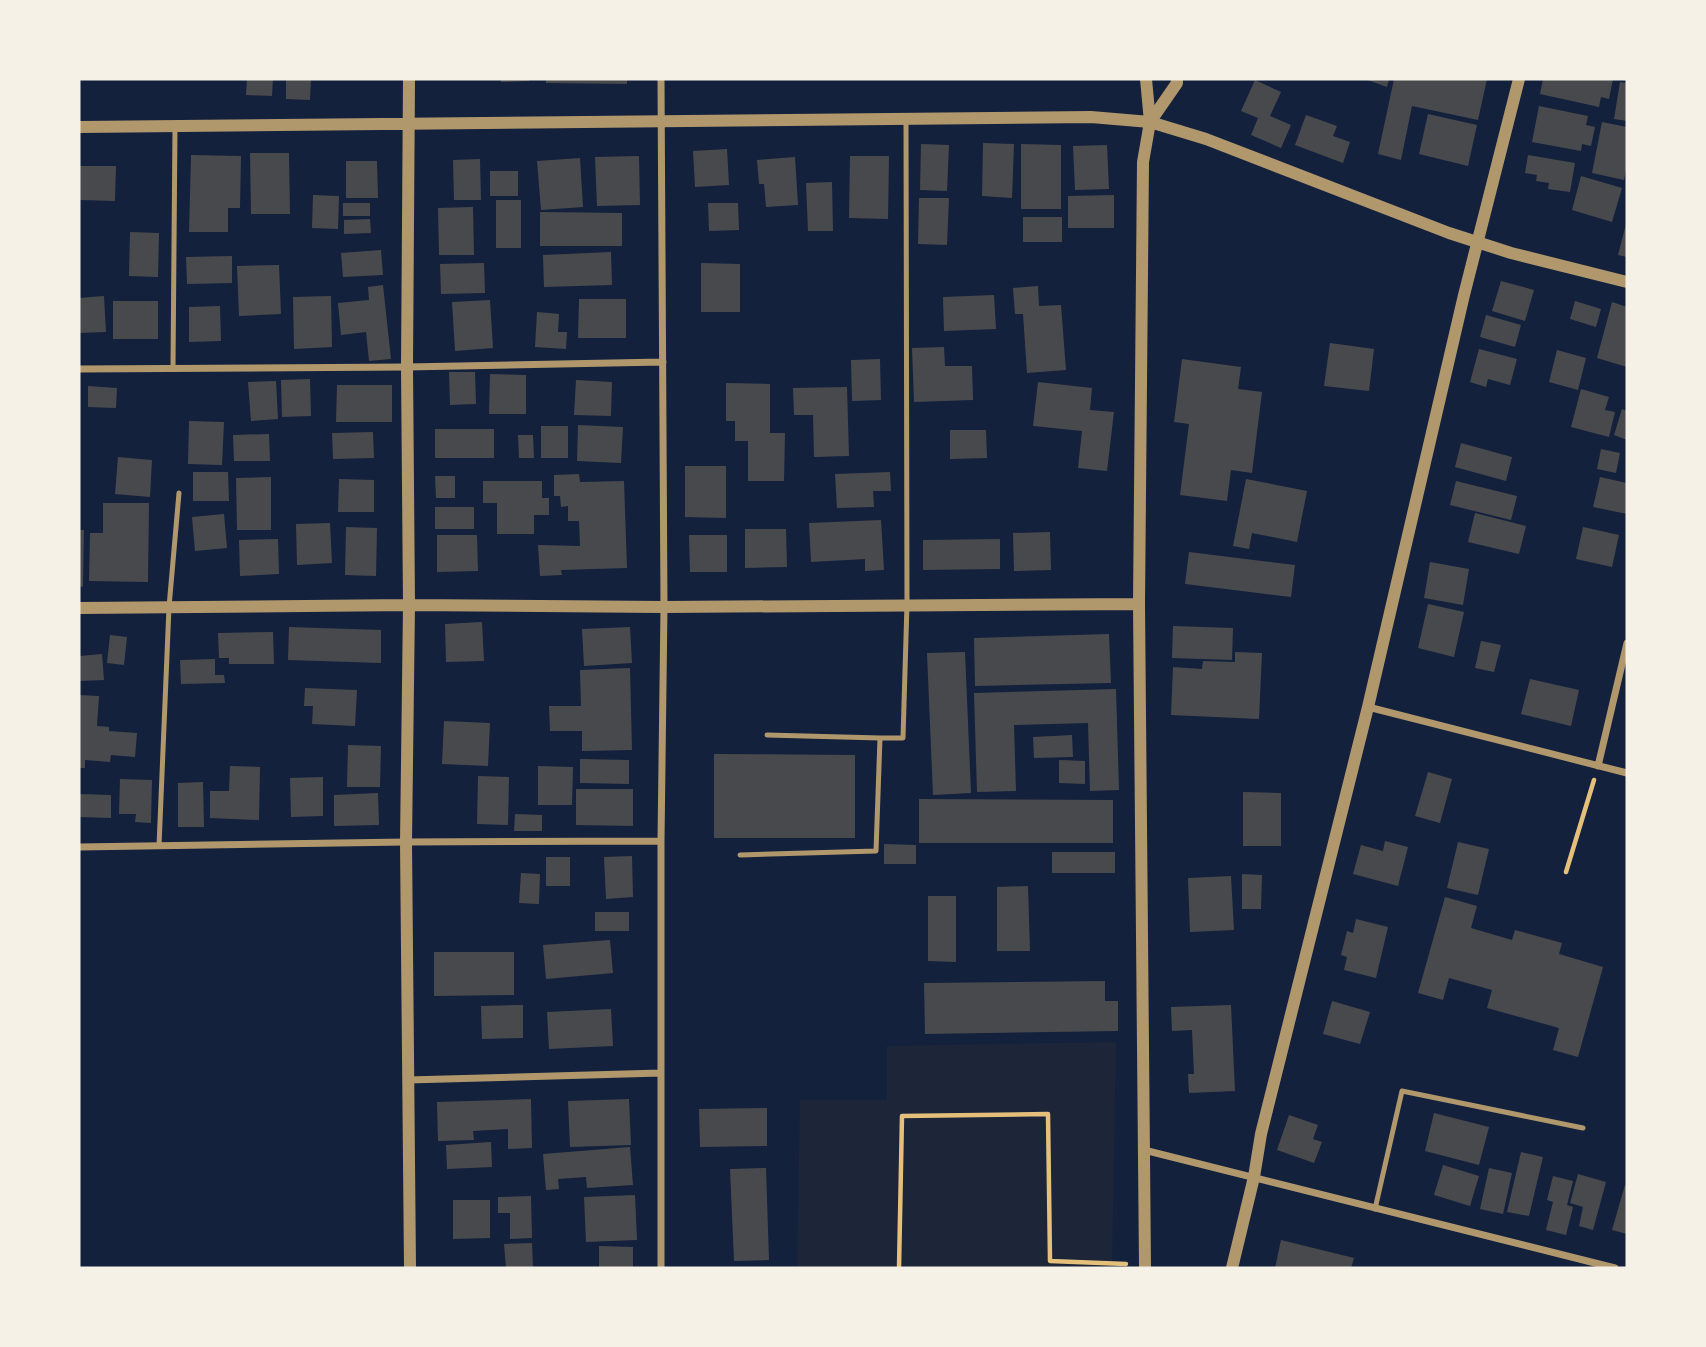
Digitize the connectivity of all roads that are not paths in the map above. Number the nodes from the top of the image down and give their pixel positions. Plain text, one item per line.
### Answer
1 (409, 79) edge
2 (661, 79) edge
3 (1146, 79) edge
4 (1177, 79) edge
5 (1519, 79) edge
6 (906, 119) junction
7 (660, 121) junction
8 (1150, 122) junction
9 (410, 123) junction
10 (175, 126) junction
11 (79, 127) edge
12 (1478, 243) junction
13 (1627, 282) edge
14 (663, 362) junction
15 (407, 367) junction
16 (173, 368) junction
17 (79, 369) edge
18 (179, 493) dead end
19 (907, 604) junction
20 (1139, 604) junction
21 (409, 605) junction
22 (169, 607) junction
23 (664, 607) junction
24 (79, 608) edge
25 (1627, 643) edge
26 (1368, 707) junction
27 (767, 735) dead end
28 (880, 738) junction
29 (1598, 766) junction
30 (1627, 773) edge
31 (661, 841) junction
32 (406, 842) junction
33 (159, 846) junction
34 (79, 847) edge
35 (740, 855) dead end
36 (661, 1073) junction
37 (408, 1080) junction
38 (1583, 1128) dead end
39 (1142, 1150) junction
40 (1254, 1177) junction
41 (1375, 1209) junction
42 (410, 1268) edge
43 (661, 1268) edge
44 (1145, 1268) edge
45 (1232, 1268) edge
46 (1615, 1268) edge

1 - 9 street
2 - 7 street
3 - 8 street
4 - 8 street
5 - 12 street
6 - 7 street
6 - 8 street
6 - 19 lane
7 - 9 street
7 - 14 street
8 - 12 street
8 - 20 street
9 - 10 street
9 - 15 street
10 - 11 street
10 - 16 lane
12 - 13 street
12 - 26 street
14 - 15 street
14 - 23 street
15 - 16 street
15 - 21 street
16 - 17 street
18 - 22 lane
19 - 20 street
19 - 23 street
19 - 28 lane
20 - 39 street
21 - 22 street
21 - 23 street
21 - 32 street
22 - 24 street
22 - 33 lane
23 - 31 street
25 - 29 street
26 - 29 street
26 - 40 street
27 - 28 lane
28 - 35 lane
29 - 30 street
31 - 32 street
31 - 36 street
32 - 33 street
32 - 37 street
33 - 34 street
36 - 37 street
36 - 43 street
37 - 42 street
38 - 41 lane
39 - 40 street
39 - 44 street
40 - 41 street
40 - 45 street
41 - 46 street

